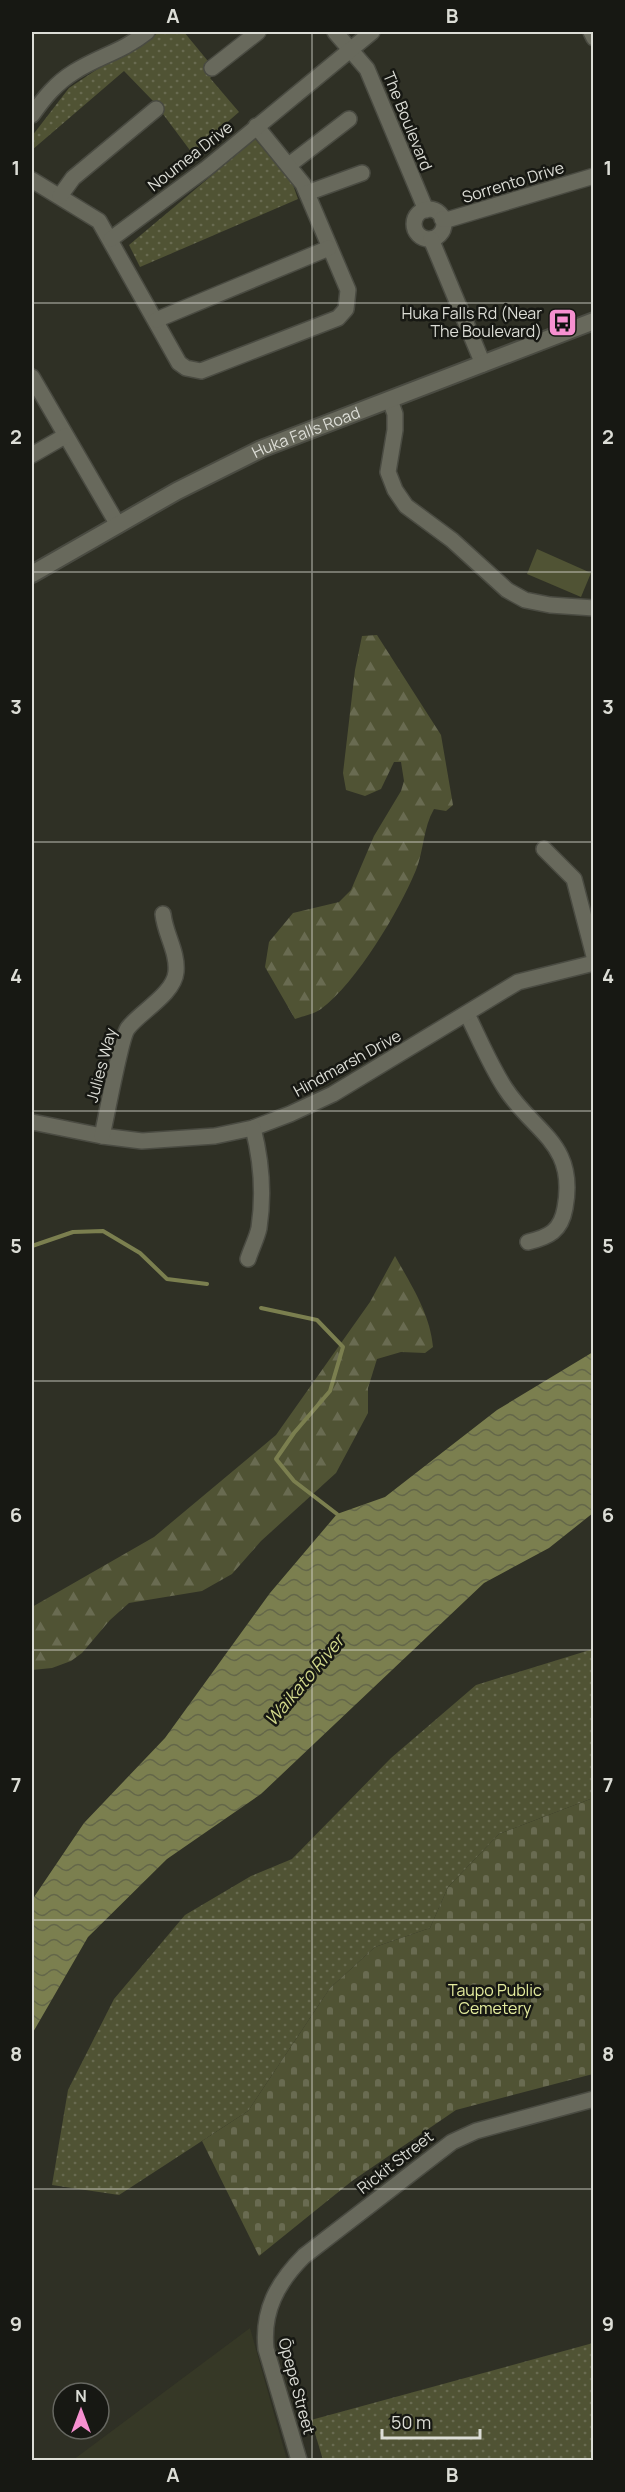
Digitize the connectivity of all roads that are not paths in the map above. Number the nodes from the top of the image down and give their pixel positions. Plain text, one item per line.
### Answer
1 (147, 32) edge
2 (258, 32) edge
3 (335, 32) edge
4 (372, 32) edge
5 (591, 32) edge
6 (594, 38) edge
7 (351, 49) junction
8 (212, 68) dead end
9 (156, 109) dead end
10 (32, 115) edge
11 (349, 119) dead end
12 (256, 126) junction
13 (289, 165) junction
14 (362, 173) dead end
15 (594, 176) edge
16 (32, 180) edge
17 (307, 193) junction
18 (60, 196) junction
19 (426, 210) junction
20 (442, 219) junction
21 (111, 239) junction
22 (430, 239) junction
23 (329, 248) junction
24 (156, 320) junction
25 (594, 321) edge
26 (483, 364) junction
27 (32, 377) edge
28 (390, 400) junction
29 (65, 436) junction
30 (32, 455) edge
31 (117, 525) junction
32 (32, 573) edge
33 (594, 608) edge
34 (544, 849) dead end
35 (163, 914) dead end
36 (594, 956) edge
37 (594, 963) edge
38 (467, 1014) junction
39 (32, 1122) edge
40 (253, 1128) junction
41 (102, 1136) junction
42 (528, 1242) dead end
43 (248, 1260) dead end
44 (594, 2099) edge
45 (266, 2319) joint
46 (298, 2460) edge

1 - 10 street
2 - 8 street
3 - 7 street
4 - 7 street
5 - 6 street
7 - 12 street, Noumea Drive
7 - 19 street, The Boulevard
9 - 18 street
11 - 13 street
12 - 13 street
12 - 21 street, Noumea Drive
13 - 17 street
14 - 17 street
15 - 20 street, Sorrento Drive
16 - 18 street
17 - 23 street
18 - 21 street
19 - 20 street
19 - 22 street
20 - 22 street
21 - 24 street
22 - 26 street
23 - 24 street
23 - 24 street
25 - 26 street, Huka Falls Road
26 - 28 street, Huka Falls Road
27 - 29 street
28 - 31 street, Huka Falls Road
28 - 33 street
29 - 30 street
29 - 31 street
31 - 32 street, Huka Falls Road
34 - 36 street
35 - 41 street, Julies Way
37 - 38 street, Hindmarsh Drive
38 - 40 street, Hindmarsh Drive
38 - 42 street
39 - 41 street, Hindmarsh Drive
40 - 41 street, Hindmarsh Drive
40 - 43 street
44 - 45 street, Rickit Street
45 - 46 street, Ōpepe Street

